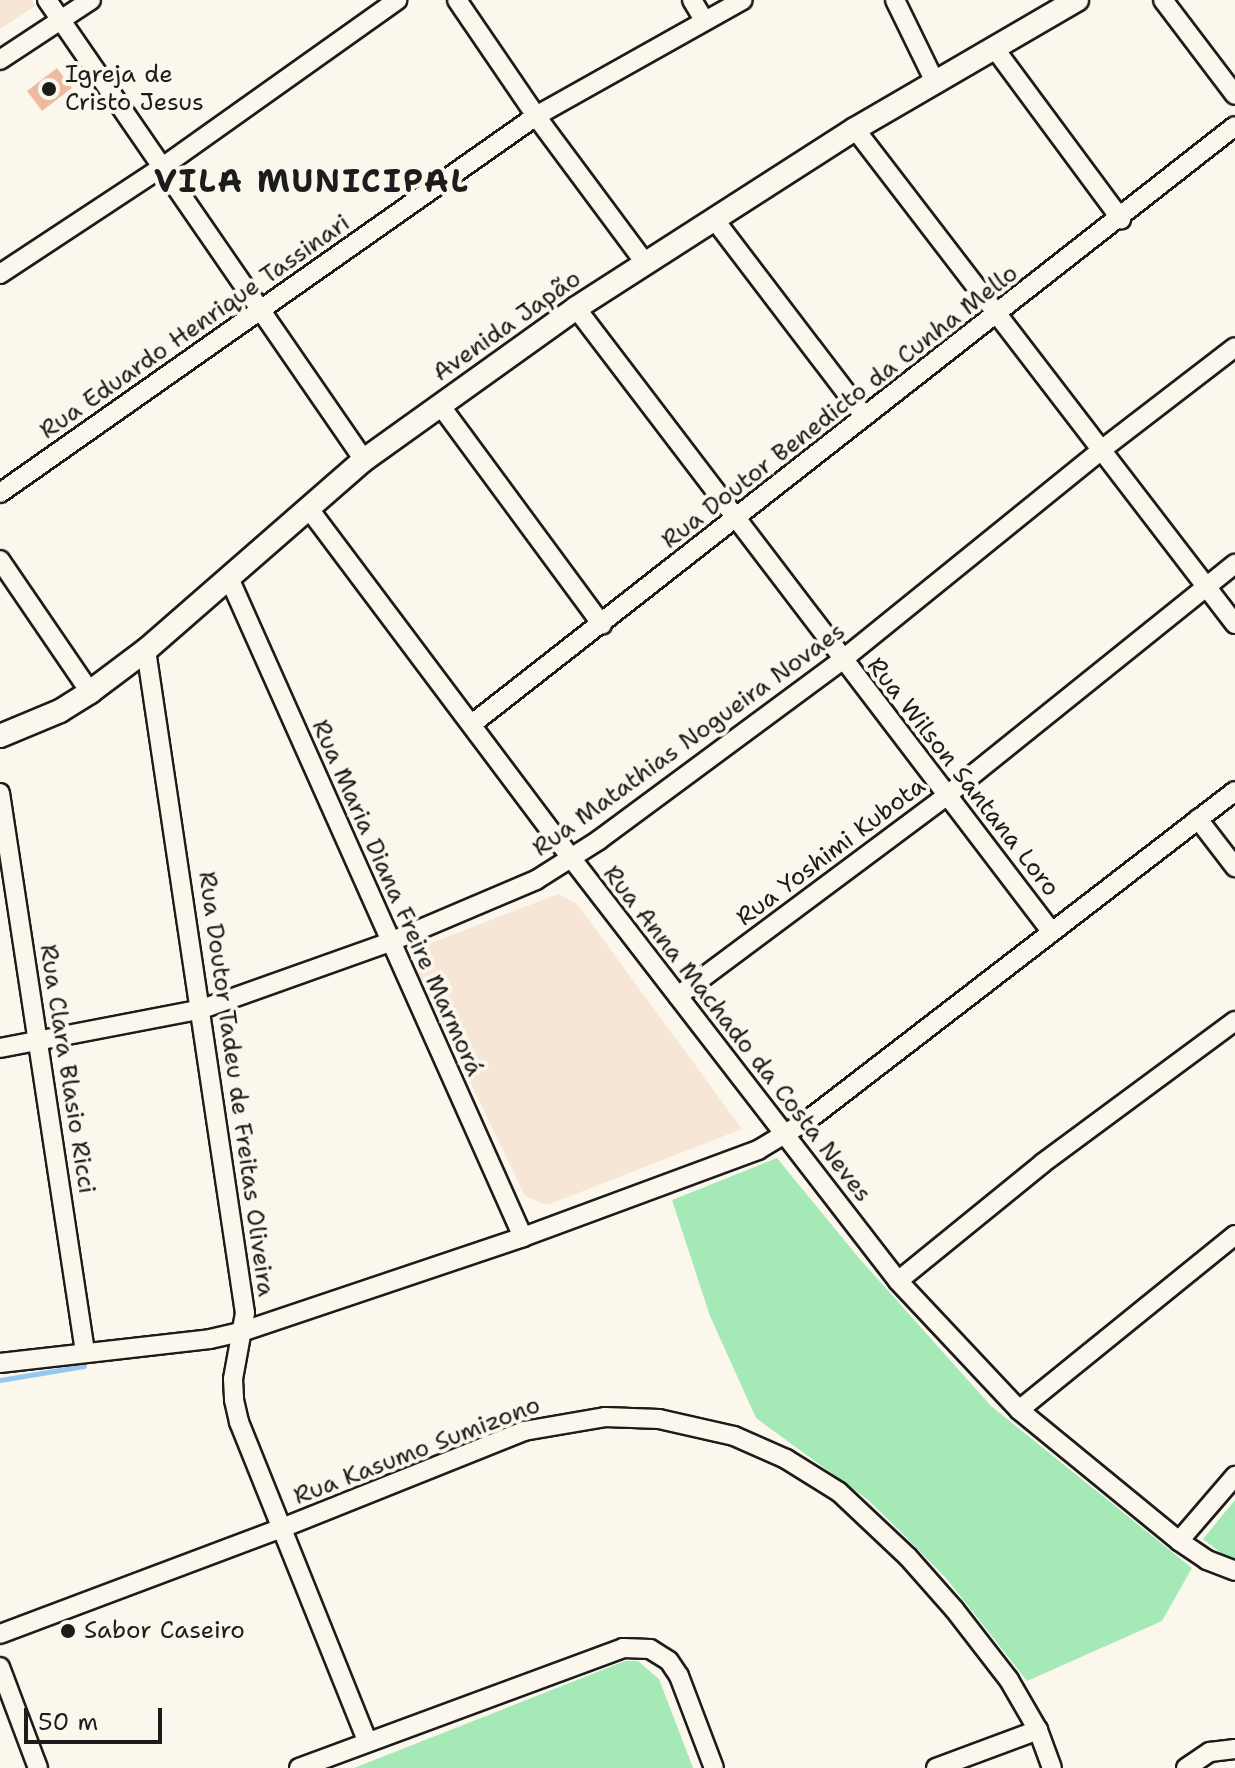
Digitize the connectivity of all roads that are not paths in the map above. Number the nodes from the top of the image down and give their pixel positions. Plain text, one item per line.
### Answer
1 (47, 0) edge
2 (91, 0) edge
3 (397, 0) edge
4 (457, 0) edge
5 (692, 0) edge
6 (743, 0) edge
7 (895, 0) edge
8 (1163, 0) edge
9 (1068, 2) edge
10 (59, 20) junction
11 (704, 20) junction
12 (995, 49) junction
13 (0, 60) edge
14 (935, 82) junction
15 (1235, 95) edge
16 (536, 116) junction
17 (1235, 126) edge
18 (855, 129) junction
19 (161, 168) junction
20 (714, 219) junction
21 (1121, 219) junction
22 (645, 263) junction
23 (0, 274) edge
24 (576, 308) junction
25 (259, 312) junction
26 (997, 315) junction
27 (1235, 347) edge
28 (440, 405) junction
29 (864, 416) junction
30 (1100, 451) junction
31 (364, 460) junction
32 (0, 493) edge
33 (309, 509) junction
34 (737, 517) junction
35 (0, 560) edge
36 (1235, 564) edge
37 (229, 578) junction
38 (1207, 587) junction
39 (1235, 624) edge
40 (602, 625) junction
41 (146, 650) junction
42 (842, 660) junction
43 (90, 692) junction
44 (472, 724) junction
45 (0, 736) edge
46 (1235, 791) edge
47 (0, 793) edge
48 (946, 796) junction
49 (1198, 819) junction
50 (572, 859) junction
51 (1235, 867) edge
52 (1051, 931) junction
53 (390, 942) junction
54 (678, 996) junction
55 (202, 1009) junction
56 (1235, 1021) edge
57 (40, 1042) junction
58 (0, 1048) edge
59 (785, 1136) junction
60 (1235, 1235) edge
61 (523, 1237) junction
62 (898, 1281) junction
63 (244, 1331) junction
64 (85, 1352) junction
65 (0, 1363) edge
66 (1019, 1410) junction
67 (1235, 1476) edge
68 (282, 1528) junction
69 (1179, 1541) junction
70 (1235, 1571) edge
71 (0, 1634) edge
72 (0, 1667) edge
73 (1038, 1730) junction
74 (367, 1741) junction
75 (1235, 1749) edge
76 (38, 1768) edge
77 (299, 1768) edge
78 (714, 1768) edge
79 (936, 1768) edge
80 (1052, 1768) edge
81 (1186, 1768) edge

1 - 10 street
2 - 10 street
3 - 19 street
4 - 16 street
5 - 11 street
6 - 11 street, Rua Eduardo Henrique Tassinari
7 - 14 street
8 - 15 street
9 - 12 main road, Avenida Japão
10 - 13 street
10 - 19 street
11 - 16 street, Rua Eduardo Henrique Tassinari
12 - 14 main road, Avenida Japão
12 - 21 street
14 - 18 main road, Avenida Japão
16 - 22 street
16 - 25 street, Rua Eduardo Henrique Tassinari
17 - 21 street, Rua Doutor Benedicto da Cunha Mello
18 - 20 main road, Avenida Japão
18 - 26 street
19 - 23 street
19 - 25 street
20 - 22 main road, Avenida Japão
20 - 29 street
21 - 26 street, Rua Doutor Benedicto da Cunha Mello
22 - 24 main road, Avenida Japão
24 - 28 main road, Avenida Japão
24 - 34 street, Rua Wilson Santana Loro
25 - 31 street
25 - 32 street, Rua Eduardo Henrique Tassinari
26 - 29 street, Rua Doutor Benedicto da Cunha Mello
26 - 30 street
27 - 30 street, Rua Matathias Nogueira Novaes
28 - 31 main road, Avenida Japão
28 - 40 street
29 - 34 street, Rua Doutor Benedicto da Cunha Mello
30 - 38 street
30 - 42 street, Rua Matathias Nogueira Novaes
31 - 33 main road, Avenida Japão
33 - 37 main road, Avenida Japão
33 - 44 street, Rua Anna Machado da Costa Neves
34 - 40 street, Rua Doutor Benedicto da Cunha Mello
34 - 42 street, Rua Wilson Santana Loro
35 - 43 street
36 - 38 street, Rua Yoshimi Kubota
37 - 41 main road, Avenida Japão
37 - 53 street, Rua Maria Diana Freire Marmorá
38 - 39 street
38 - 48 street, Rua Yoshimi Kubota
40 - 44 street, Rua Doutor Benedicto da Cunha Mello
41 - 43 main road, Avenida Japão
41 - 55 street, Rua Doutor Tadeu de Freitas Oliveira
42 - 48 street, Rua Wilson Santana Loro
42 - 50 street, Rua Matathias Nogueira Novaes
43 - 45 main road, Avenida Japão
44 - 50 street, Rua Anna Machado da Costa Neves
46 - 49 street
47 - 57 street, Rua Clara Blasio Ricci
48 - 52 street, Rua Wilson Santana Loro
48 - 54 street, Rua Yoshimi Kubota
49 - 51 street
49 - 52 street
50 - 53 street, Rua Matathias Nogueira Novaes
50 - 54 street, Rua Anna Machado da Costa Neves
52 - 59 street
53 - 55 street, Rua Matathias Nogueira Novaes
53 - 61 street, Rua Maria Diana Freire Marmorá
54 - 59 street, Rua Anna Machado da Costa Neves
55 - 57 street, Rua Matathias Nogueira Novaes
55 - 63 street, Rua Doutor Tadeu de Freitas Oliveira
56 - 62 street
57 - 58 street, Rua Matathias Nogueira Novaes
57 - 64 street, Rua Clara Blasio Ricci
59 - 61 street
59 - 62 street, Rua Anna Machado da Costa Neves
60 - 66 street
61 - 63 street
62 - 66 street, Rua Anna Machado da Costa Neves
63 - 64 street
63 - 68 street, Rua Doutor Tadeu de Freitas Oliveira
64 - 65 street
66 - 69 street, Rua Anna Machado da Costa Neves
67 - 69 street
68 - 71 street, Rua Kasumo Sumizono
68 - 73 street, Rua Kasumo Sumizono
68 - 74 street, Rua Doutor Tadeu de Freitas Oliveira
69 - 70 street, Rua Anna Machado da Costa Neves
72 - 76 street
73 - 79 street
73 - 80 street, Rua Kasumo Sumizono
74 - 77 street
74 - 78 street
75 - 81 street

